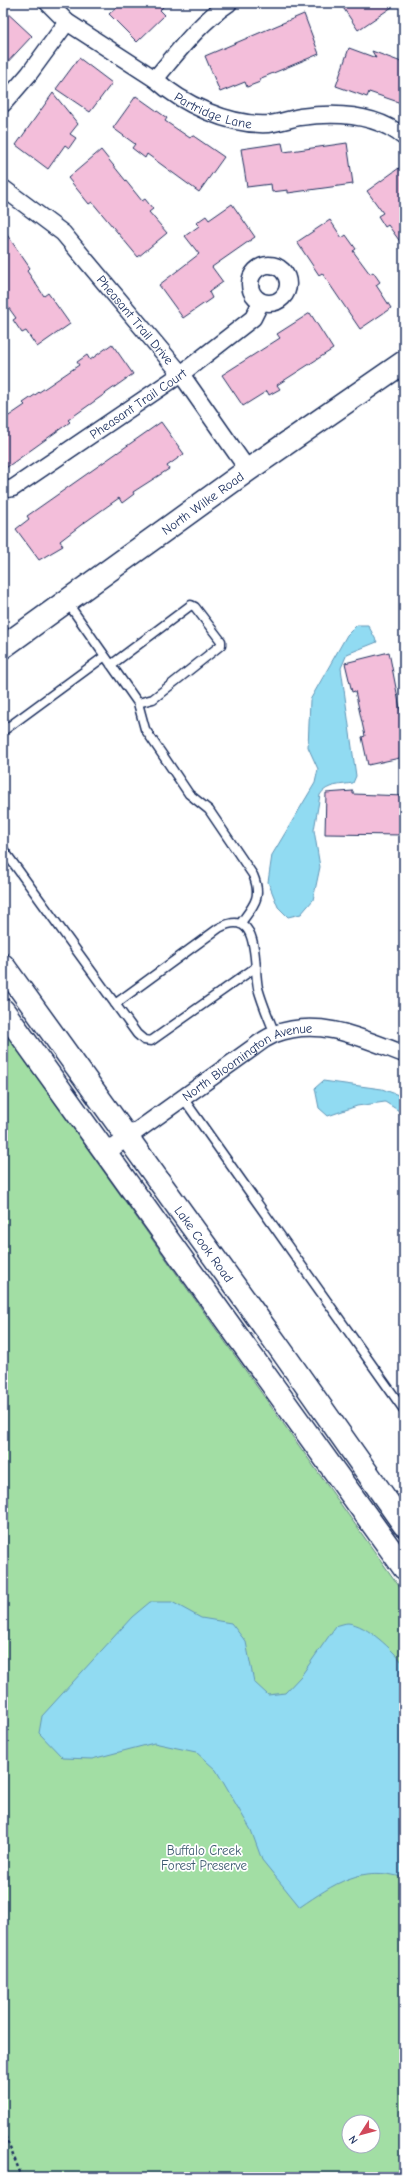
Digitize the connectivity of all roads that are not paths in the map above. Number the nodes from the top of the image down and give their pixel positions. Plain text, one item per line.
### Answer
1 (48, 3) edge
2 (229, 3) edge
3 (68, 22) junction
4 (154, 79) junction
5 (3, 104) edge
6 (404, 137) edge
7 (3, 188) edge
8 (261, 302) dead end
9 (404, 362) edge
10 (181, 374) junction
11 (248, 470) junction
12 (3, 490) edge
13 (66, 602) junction
14 (3, 647) edge
15 (105, 656) junction
16 (111, 665) junction
17 (138, 703) junction
18 (3, 731) edge
19 (3, 849) edge
20 (240, 924) junction
21 (3, 965) edge
22 (256, 966) junction
23 (115, 1004) junction
24 (3, 1010) edge
25 (275, 1034) junction
26 (404, 1054) edge
27 (183, 1098) junction
28 (128, 1138) junction
29 (106, 1153) junction
30 (404, 1410) edge
31 (403, 1521) edge
32 (381, 1536) junction
33 (404, 1568) edge

1 - 3 street, Partridge Lane
2 - 4 street
3 - 4 street, Partridge Lane
3 - 5 street
4 - 6 street, Partridge Lane
7 - 10 street, Pheasant Trail Drive
8 - 10 street, Pheasant Trail Court
9 - 11 main road, North Wilke Road
10 - 11 street, Pheasant Trail Drive
10 - 12 street, Pheasant Trail Court
11 - 13 main road, North Wilke Road
13 - 14 main road, North Wilke Road
13 - 15 lane
15 - 16 lane
15 - 18 lane
16 - 17 lane
16 - 17 lane
17 - 20 lane
19 - 23 lane
20 - 22 lane
20 - 23 lane
21 - 28 main road, Lake Cook Road
22 - 23 lane
22 - 25 lane
24 - 29 main road, Lake Cook Road
25 - 26 street, North Bloomington Avenue
25 - 27 street, North Bloomington Avenue
27 - 28 street, North Bloomington Avenue
27 - 30 lane
28 - 29 street, North Bloomington Avenue
28 - 31 main road, Lake Cook Road
29 - 32 main road, Lake Cook Road
31 - 32 street
32 - 33 main road, Lake Cook Road

